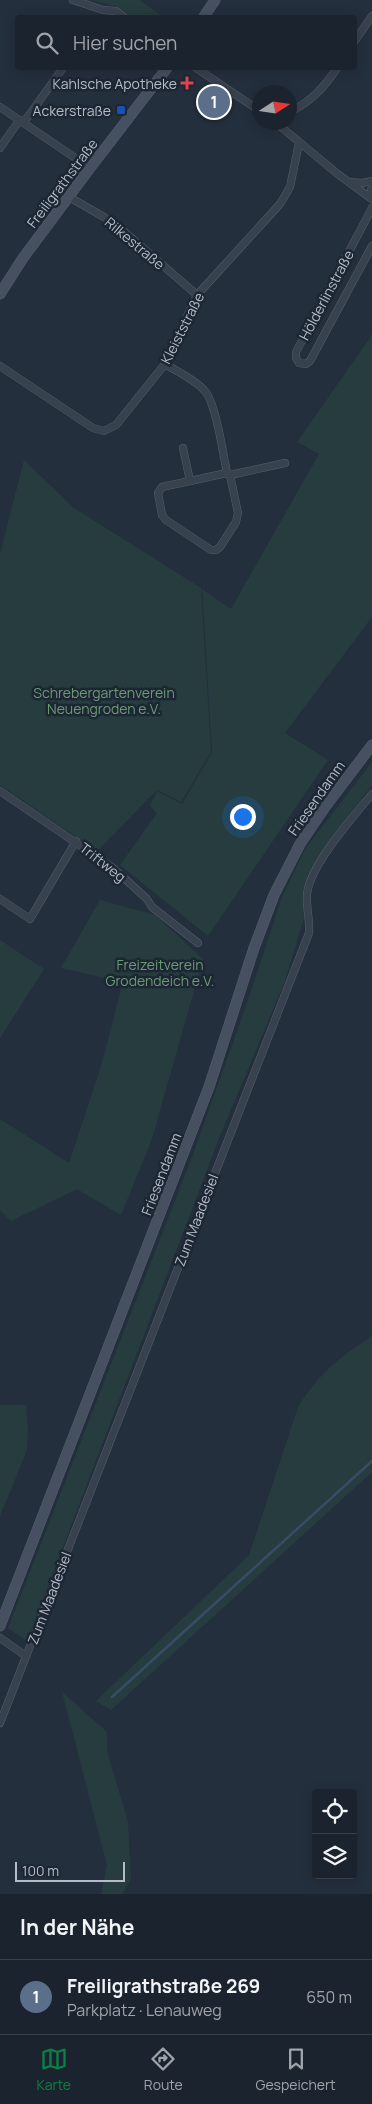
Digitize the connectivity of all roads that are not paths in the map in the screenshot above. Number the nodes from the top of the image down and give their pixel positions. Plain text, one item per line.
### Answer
1 (73, 0) edge
2 (215, 0) edge
3 (103, 10) junction
4 (100, 15) edge
5 (121, 15) edge
6 (204, 15) edge
7 (372, 16) edge
8 (357, 38) edge
9 (62, 70) edge
10 (165, 70) edge
11 (199, 70) edge
12 (336, 70) edge
13 (252, 106) edge
14 (0, 107) edge
15 (297, 108) edge
16 (22, 123) junction
17 (285, 130) edge
18 (300, 143) junction
19 (0, 148) edge
20 (90, 168) junction
21 (372, 181) edge
22 (349, 182) junction
23 (372, 186) edge
24 (69, 197) junction
25 (371, 198) edge
26 (372, 208) edge
27 (372, 246) edge
28 (0, 294) edge
29 (197, 295) junction
30 (165, 364) junction
31 (0, 366) edge
32 (183, 448) dead end
33 (285, 463) dead end
34 (229, 474) junction
35 (190, 481) junction
36 (372, 745) edge
37 (0, 791) edge
38 (372, 794) edge
39 (76, 841) junction
40 (0, 900) edge
41 (198, 943) dead end
42 (0, 1626) edge
43 (0, 1638) edge
44 (26, 1656) junction
45 (0, 1723) edge

1 - 3 street
2 - 6 main road
3 - 4 street
3 - 5 street
7 - 8 street
9 - 16 street
10 - 20 main road, Freiligrathstraße
11 - 13 street
12 - 15 street
14 - 16 street
16 - 19 street
16 - 20 street
17 - 18 street
18 - 22 street
18 - 29 street, Kleiststraße
20 - 24 main road, Freiligrathstraße
21 - 22 street
22 - 25 street
23 - 25 street
24 - 28 main road, Freiligrathstraße
24 - 29 street, Rilkestraße
26 - 27 street, Hölderlinstraße
29 - 30 street, Kleiststraße
30 - 31 street, Kleiststraße
30 - 34 street
32 - 35 street
33 - 34 street
34 - 35 street
34 - 35 street
36 - 42 main road, Friesendamm
37 - 39 street, Triftweg
38 - 44 street, Zum Maadesiel
39 - 40 street
39 - 41 street, Triftweg
43 - 44 street, Zum Maadesiel
44 - 45 street, Zum Maadesiel

